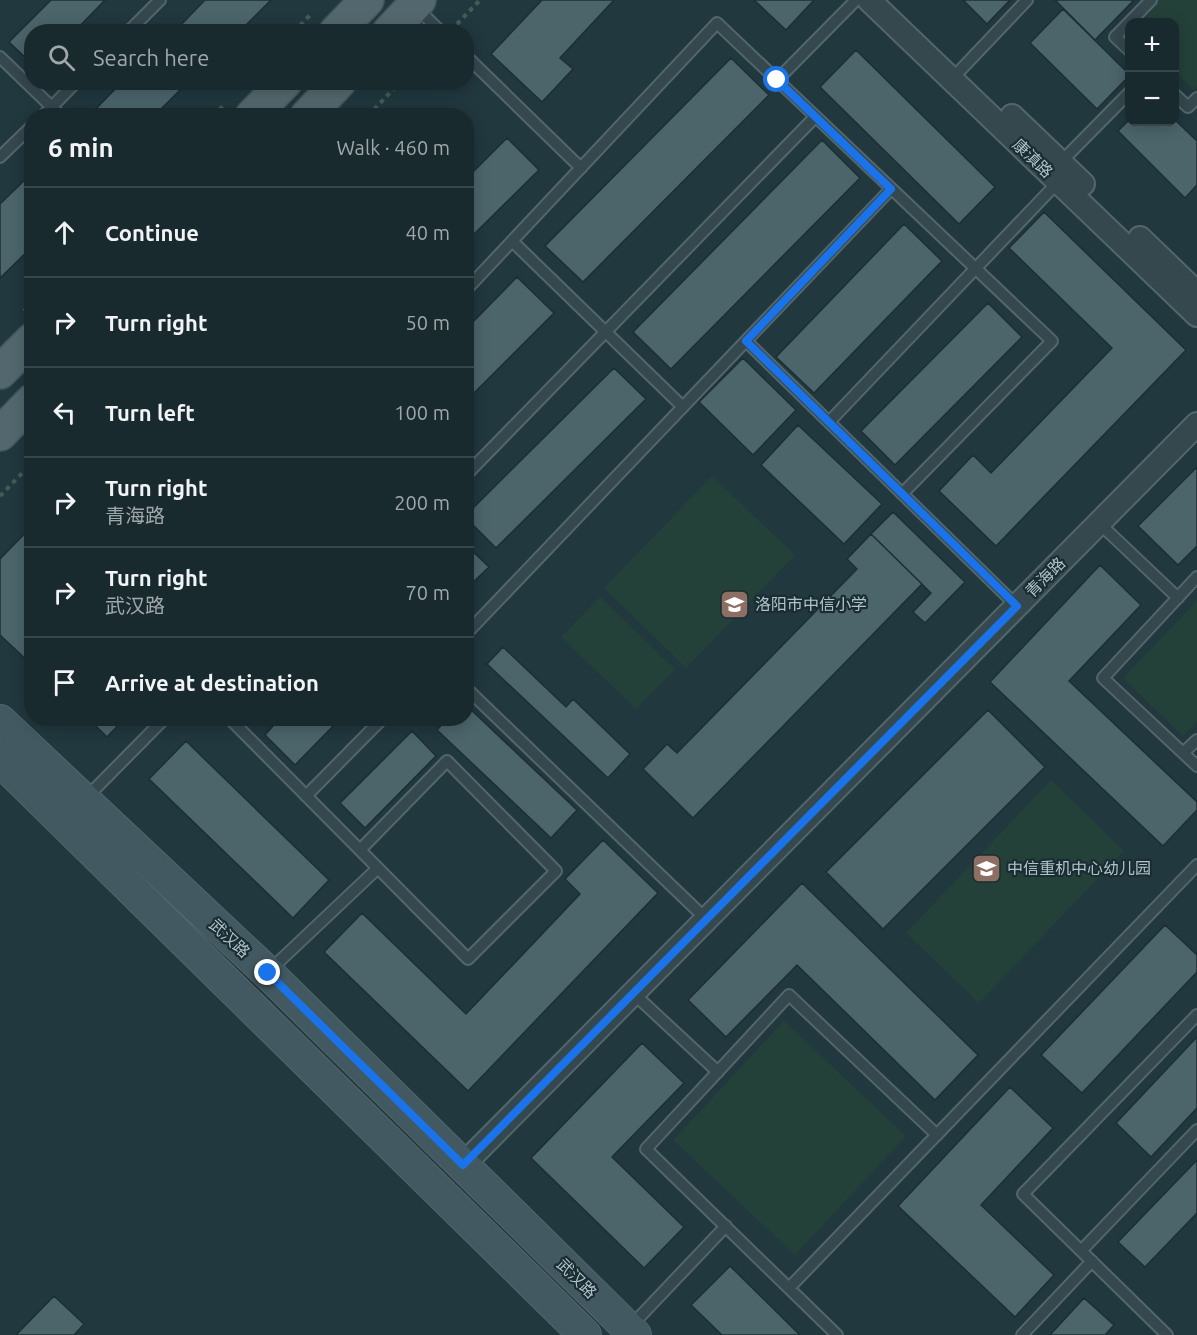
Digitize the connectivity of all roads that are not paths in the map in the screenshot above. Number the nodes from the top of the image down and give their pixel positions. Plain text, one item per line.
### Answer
1 (160, 0) edge
2 (367, 0) edge
3 (856, 0) edge
4 (869, 0) edge
5 (891, 0) edge
6 (1027, 0) edge
7 (1151, 0) edge
8 (414, 2) edge
9 (1133, 18) edge
10 (136, 24) edge
11 (344, 24) edge
12 (396, 24) edge
13 (434, 24) edge
14 (1125, 27) edge
15 (1125, 46) edge
16 (0, 57) edge
17 (474, 64) edge
18 (957, 74) junction
19 (24, 80) edge
20 (777, 80) junction
21 (35, 90) edge
22 (68, 90) edge
23 (277, 90) edge
24 (331, 90) edge
25 (1125, 98) edge
26 (1197, 98) edge
27 (1179, 99) edge
28 (52, 106) joint
29 (260, 108) edge
30 (315, 108) edge
31 (815, 117) junction
32 (24, 134) edge
33 (0, 157) edge
34 (581, 168) junction
35 (1056, 173) junction
36 (891, 189) junction
37 (512, 241) junction
38 (975, 269) junction
39 (474, 281) edge
40 (1188, 284) edge
41 (1197, 315) edge
42 (606, 332) junction
43 (746, 341) junction
44 (24, 348) edge
45 (0, 372) edge
46 (683, 407) junction
47 (24, 409) edge
48 (829, 422) junction
49 (1197, 424) edge
50 (0, 434) edge
51 (474, 467) edge
52 (902, 494) junction
53 (1099, 523) junction
54 (1197, 577) edge
55 (1178, 598) junction
56 (1017, 606) junction
57 (474, 626) edge
58 (474, 696) edge
59 (0, 721) edge
60 (157, 726) edge
61 (236, 726) edge
62 (375, 726) edge
63 (1197, 740) edge
64 (1183, 753) junction
65 (0, 760) edge
66 (1197, 766) edge
67 (306, 796) junction
68 (83, 801) junction
69 (360, 850) junction
70 (1197, 865) edge
71 (378, 868) junction
72 (706, 920) junction
73 (268, 973) junction
74 (633, 993) junction
75 (1197, 1015) edge
76 (718, 1072) junction
77 (1197, 1130) edge
78 (937, 1135) junction
79 (463, 1165) junction
80 (726, 1226) junction
81 (1081, 1251) junction
82 (1092, 1261) junction
83 (789, 1288) junction
84 (632, 1332) edge
85 (585, 1335) edge
86 (837, 1335) edge
87 (1022, 1335) edge
88 (1167, 1335) edge

1 - 10 lane
2 - 11 main road
3 - 20 lane
4 - 18 street, 康滇路
5 - 18 street, 康滇路
6 - 18 lane
7 - 9 lane
8 - 12 main road
8 - 13 lane
14 - 15 lane
16 - 19 lane
17 - 34 lane
18 - 35 street, 康滇路
20 - 31 lane
20 - 34 lane
21 - 28 lane
22 - 28 lane
23 - 29 main road
24 - 30 main road
25 - 35 lane
26 - 27 lane
31 - 36 lane
31 - 42 lane
32 - 33 lane
34 - 37 lane
35 - 38 lane
35 - 40 street, 康滇路
36 - 38 lane
36 - 43 lane
37 - 39 lane
37 - 42 lane
38 - 48 lane
38 - 52 lane
40 - 41 street, 康滇路
42 - 46 lane
42 - 51 lane
43 - 46 lane
43 - 48 lane
44 - 45 main road
46 - 57 lane
47 - 50 main road
48 - 52 lane
49 - 53 street, 青海路
52 - 56 lane
53 - 55 lane
53 - 56 street, 青海路
54 - 55 lane
55 - 64 lane
56 - 72 street, 青海路
58 - 72 lane
59 - 68 main road, 武汉路
60 - 68 lane
61 - 67 lane
62 - 67 lane
63 - 64 lane
64 - 66 lane
65 - 85 main road, 武汉路
67 - 69 lane
68 - 73 main road, 武汉路
69 - 71 lane
69 - 71 lane
70 - 78 lane
71 - 73 lane
72 - 74 street, 青海路
73 - 79 main road, 武汉路
74 - 76 lane
74 - 79 street, 青海路
75 - 81 lane
76 - 78 lane
76 - 80 lane
77 - 81 lane
78 - 83 lane
79 - 84 main road, 武汉路
80 - 83 lane
80 - 84 lane
81 - 82 lane
82 - 87 lane
82 - 88 lane
83 - 86 lane

